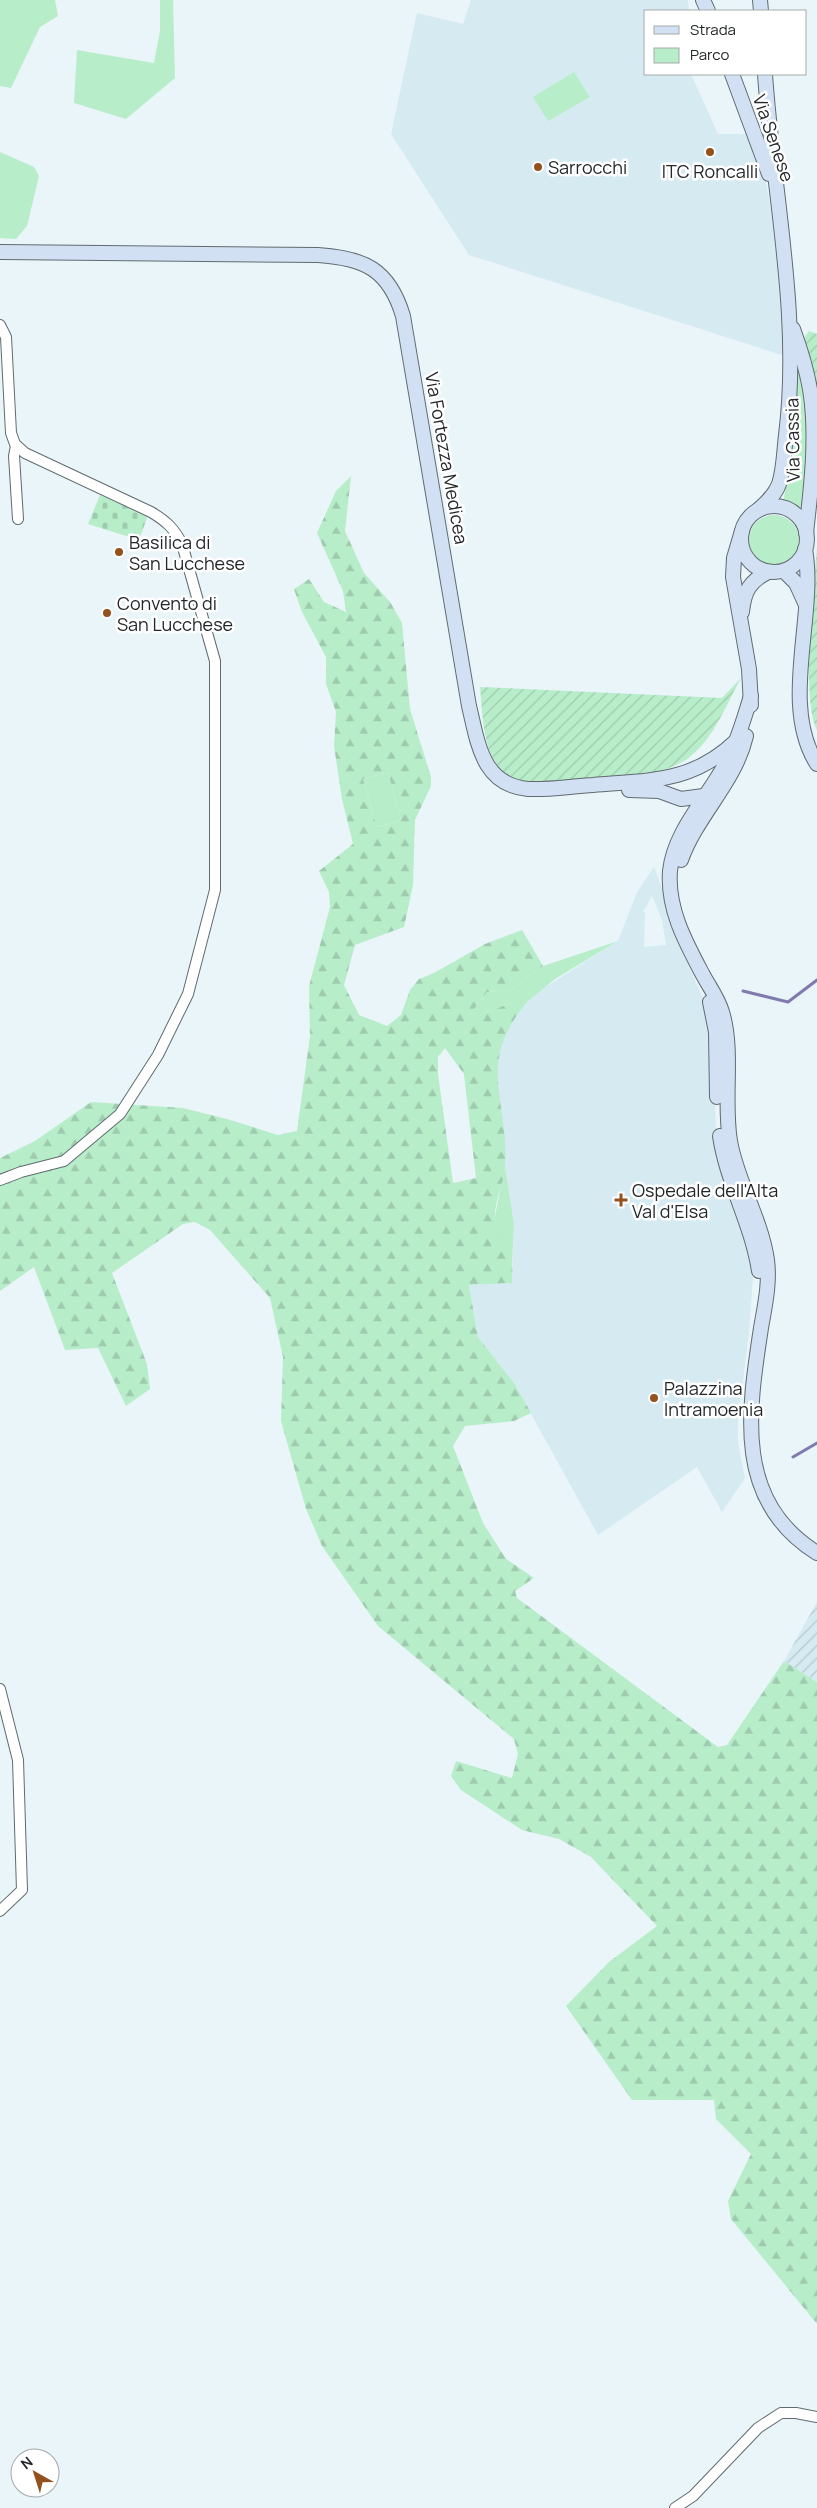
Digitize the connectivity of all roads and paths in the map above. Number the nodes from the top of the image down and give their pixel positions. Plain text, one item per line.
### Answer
1 (732, 75) edge
2 (765, 75) edge
3 (747, 113) junction
4 (769, 123) junction
5 (778, 215) junction
6 (0, 252) edge
7 (790, 319) junction
8 (0, 325) edge
9 (16, 446) junction
10 (758, 510) junction
11 (18, 518) dead end
12 (742, 531) junction
13 (806, 533) junction
14 (805, 549) junction
15 (784, 571) junction
16 (768, 572) junction
17 (807, 610) junction
18 (741, 618) junction
19 (751, 696) junction
20 (736, 741) junction
21 (741, 756) junction
22 (817, 764) edge
23 (512, 788) junction
24 (706, 796) junction
25 (676, 798) junction
26 (690, 823) junction
27 (682, 928) junction
28 (704, 977) junction
29 (0, 1180) edge
30 (761, 1331) junction
31 (817, 1553) edge
32 (0, 1689) edge
33 (0, 1911) edge
34 (817, 2418) edge
35 (675, 2508) edge

1 - 3 main road, Via Senese
2 - 4 main road
3 - 4 main road
3 - 5 main road, Via Senese
4 - 5 main road
5 - 7 main road, Via Cassia
6 - 23 main road, Via Fortezza Medicea
7 - 10 main road, Via Cassia
7 - 13 main road, Via Cassia
8 - 9 street
9 - 11 street
9 - 29 street
10 - 12 main road, Via Cassia
10 - 13 main road, Via Cassia
12 - 16 main road
12 - 18 main road
13 - 14 main road, Via Cassia
14 - 15 main road
14 - 17 main road, Via Cassia
15 - 16 main road
15 - 17 main road, Via Cassia
16 - 18 main road
17 - 22 main road, Via Cassia
18 - 19 main road
19 - 20 main road
19 - 21 main road
20 - 23 main road
20 - 24 main road
21 - 24 main road
21 - 27 main road
23 - 25 main road
24 - 25 main road
24 - 26 main road
25 - 26 main road
26 - 27 main road
27 - 28 main road
28 - 30 main road
28 - 30 main road
30 - 31 main road
32 - 33 street
34 - 35 street

